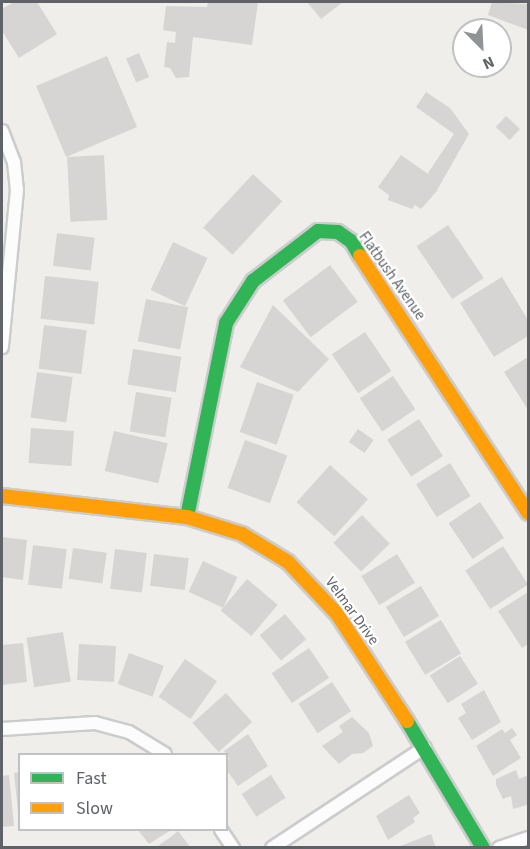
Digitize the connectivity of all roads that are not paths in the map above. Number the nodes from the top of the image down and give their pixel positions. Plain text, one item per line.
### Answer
1 (2, 131) edge
2 (2, 346) edge
3 (2, 496) edge
4 (528, 513) edge
5 (187, 517) junction
6 (2, 729) edge
7 (425, 747) junction
8 (163, 753) edge
9 (222, 831) edge
10 (528, 838) edge
11 (233, 848) edge
12 (273, 848) edge
13 (483, 848) edge
14 (499, 848) edge

1 - 2 street
3 - 5 street, Velmar Drive
4 - 5 street, Flatbush Avenue
5 - 7 street, Velmar Drive
6 - 8 street
7 - 12 street
7 - 13 street, Velmar Drive
9 - 11 street
10 - 14 street

